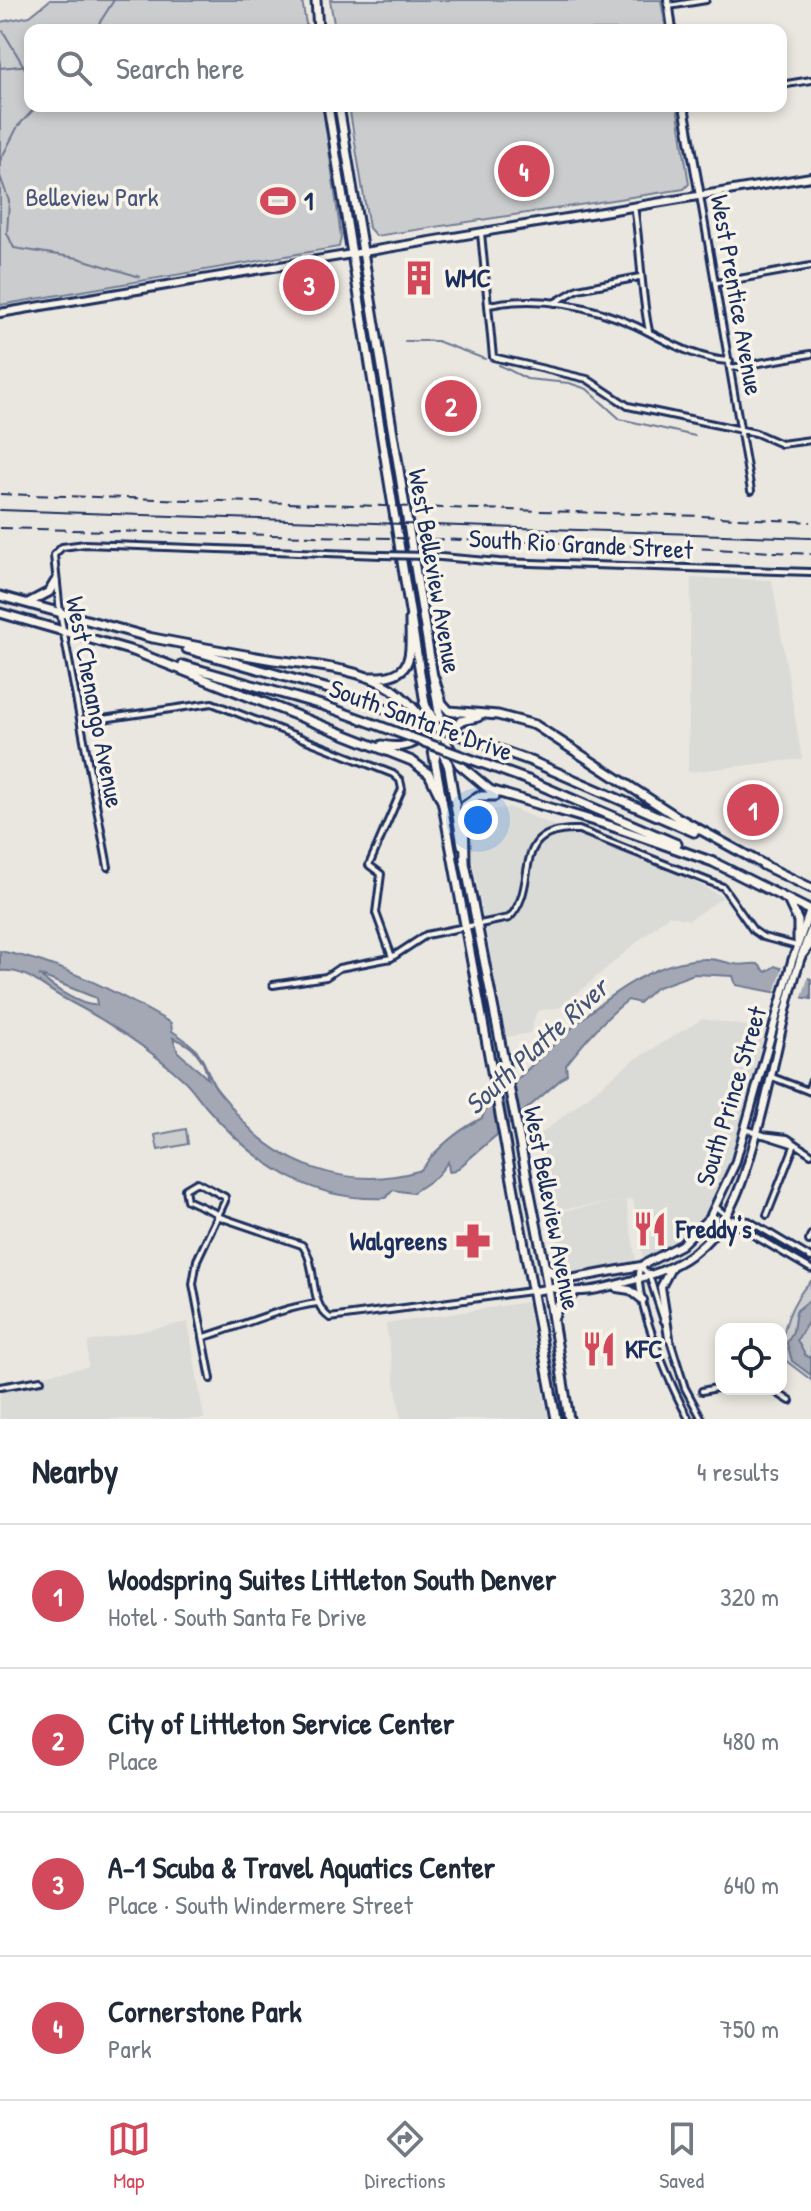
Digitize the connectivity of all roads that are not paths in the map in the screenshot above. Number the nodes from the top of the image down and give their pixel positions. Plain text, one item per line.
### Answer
1 (316, 0) edge
2 (706, 0) edge
3 (668, 3) edge
4 (320, 24) edge
5 (671, 24) edge
6 (811, 80) edge
7 (787, 84) edge
8 (329, 112) edge
9 (340, 112) edge
10 (685, 112) edge
11 (811, 177) edge
12 (700, 196) junction
13 (634, 206) junction
14 (481, 233) junction
15 (363, 251) junction
16 (353, 253) junction
17 (811, 266) edge
18 (640, 277) junction
19 (717, 283) junction
20 (554, 303) junction
21 (489, 305) junction
22 (0, 313) edge
23 (649, 332) junction
24 (811, 354) edge
25 (730, 361) junction
26 (731, 368) junction
27 (741, 431) junction
28 (811, 440) edge
29 (751, 491) dead end
30 (62, 547) joint
31 (811, 572) edge
32 (55, 582) junction
33 (0, 596) edge
34 (26, 604) junction
35 (0, 613) edge
36 (60, 613) junction
37 (410, 619) junction
38 (63, 631) junction
39 (148, 637) junction
40 (136, 652) junction
41 (360, 676) junction
42 (434, 678) junction
43 (440, 715) junction
44 (82, 722) junction
45 (433, 728) junction
46 (546, 731) junction
47 (361, 739) junction
48 (441, 741) junction
49 (435, 759) junction
50 (442, 801) junction
51 (521, 801) junction
52 (465, 861) junction
53 (716, 863) junction
54 (766, 866) junction
55 (108, 867) dead end
56 (811, 886) edge
57 (787, 900) junction
58 (811, 910) edge
59 (476, 925) junction
60 (463, 927) junction
61 (811, 930) edge
62 (798, 943) junction
63 (811, 943) edge
64 (802, 955) junction
65 (392, 957) junction
66 (796, 962) junction
67 (273, 985) dead end
68 (772, 1077) junction
69 (811, 1082) edge
70 (810, 1092) edge
71 (745, 1129) junction
72 (760, 1134) junction
73 (795, 1144) junction
74 (811, 1154) edge
75 (716, 1207) junction
76 (218, 1215) junction
77 (767, 1215) dead end
78 (731, 1217) junction
79 (811, 1235) edge
80 (809, 1241) dead end
81 (811, 1258) edge
82 (544, 1264) junction
83 (674, 1265) junction
84 (641, 1266) junction
85 (811, 1269) edge
86 (649, 1275) junction
87 (570, 1279) junction
88 (637, 1280) junction
89 (605, 1288) junction
90 (551, 1289) junction
91 (534, 1291) junction
92 (573, 1294) junction
93 (643, 1300) junction
94 (318, 1303) junction
95 (553, 1323) junction
96 (204, 1337) junction
97 (669, 1338) junction
98 (211, 1379) dead end
99 (41, 1380) dead end
100 (0, 1387) edge
101 (715, 1388) edge
102 (702, 1391) dead end
103 (780, 1395) edge
104 (790, 1401) dead end
105 (558, 1419) edge
106 (569, 1419) edge
107 (689, 1419) edge
108 (702, 1419) edge

1 - 4 main road
2 - 3 street
3 - 5 street
6 - 7 street
8 - 16 main road, West Belleview Avenue
9 - 15 main road, West Belleview Avenue
10 - 12 street, West Prentice Avenue
11 - 12 street
12 - 13 street
12 - 19 street, West Prentice Avenue
13 - 14 street
13 - 18 street
14 - 15 street
14 - 21 street
15 - 16 street
15 - 42 main road, West Belleview Avenue
16 - 22 street
16 - 37 main road, West Belleview Avenue
17 - 19 street
18 - 20 street
18 - 23 street
19 - 25 street, West Prentice Avenue
20 - 21 street
20 - 23 street
21 - 27 street
23 - 25 street
24 - 26 street
25 - 26 street, West Prentice Avenue
26 - 27 street, West Prentice Avenue
27 - 28 street
27 - 29 street, West Prentice Avenue
30 - 31 street, South Rio Grande Street, bridge
30 - 32 street, West Chenango Avenue
32 - 34 main road
32 - 36 street, West Chenango Avenue
33 - 34 main road, South Santa Fe Drive
34 - 36 main road, South Santa Fe Drive
35 - 38 main road, South Santa Fe Drive
36 - 38 street, West Chenango Avenue
36 - 39 main road, South Santa Fe Drive
37 - 41 main road
37 - 45 main road, West Belleview Avenue
38 - 40 main road, South Santa Fe Drive
38 - 44 street, West Chenango Avenue
39 - 41 main road
39 - 54 main road, South Santa Fe Drive, bridge
40 - 47 main road
40 - 53 main road, South Santa Fe Drive, bridge
41 - 45 main road
42 - 43 main road, West Belleview Avenue
42 - 46 main road
43 - 45 main road
43 - 48 main road, West Belleview Avenue
44 - 55 street, West Chenango Avenue
44 - 65 street
45 - 47 main road
45 - 48 main road
45 - 49 main road, West Belleview Avenue
46 - 48 main road
46 - 54 main road
47 - 50 main road
48 - 49 main road
48 - 51 main road
48 - 52 main road, West Belleview Avenue
49 - 50 main road, West Belleview Avenue
50 - 60 main road, West Belleview Avenue
51 - 52 main road
51 - 53 main road
52 - 59 main road, West Belleview Avenue
53 - 57 main road, South Santa Fe Drive
54 - 56 main road, South Santa Fe Drive
57 - 58 main road, South Santa Fe Drive
57 - 62 main road
58 - 62 street, South Prince Street
59 - 60 street
59 - 62 street
59 - 82 main road, West Belleview Avenue
60 - 65 street
60 - 91 main road, West Belleview Avenue
61 - 64 street, South Prince Street
62 - 66 street, South Prince Street
63 - 64 main road
64 - 66 street, South Prince Street
65 - 67 street
66 - 68 street, South Prince Street
66 - 71 street, South Prince Street
68 - 70 street
68 - 72 street, South Prince Street
69 - 70 street
71 - 72 street
71 - 75 street, South Prince Street
72 - 73 street
72 - 78 street, South Prince Street
73 - 74 street
73 - 77 street
75 - 78 street
75 - 84 street, South Prince Street
76 - 76 street
76 - 94 street
76 - 96 street
78 - 81 street
78 - 83 street, South Prince Street
78 - 85 street
79 - 80 street
82 - 87 main road
82 - 90 main road, West Belleview Avenue
83 - 86 street, South Prince Street
83 - 97 street
84 - 86 street
84 - 87 street, South Prince Street
84 - 88 street
86 - 88 street, South Prince Street
86 - 97 street
87 - 90 street, South Prince Street
88 - 89 street, South Prince Street
88 - 93 street
89 - 92 street, South Prince Street
89 - 93 street
90 - 91 street, South Prince Street
90 - 92 street, South Prince Street
90 - 95 main road, West Belleview Avenue
91 - 94 street, South Prince Street
91 - 105 main road, West Belleview Avenue
92 - 95 main road
93 - 107 street
94 - 96 street
95 - 106 main road, West Belleview Avenue
96 - 98 street
97 - 108 street
99 - 100 street
101 - 102 street
103 - 104 street

